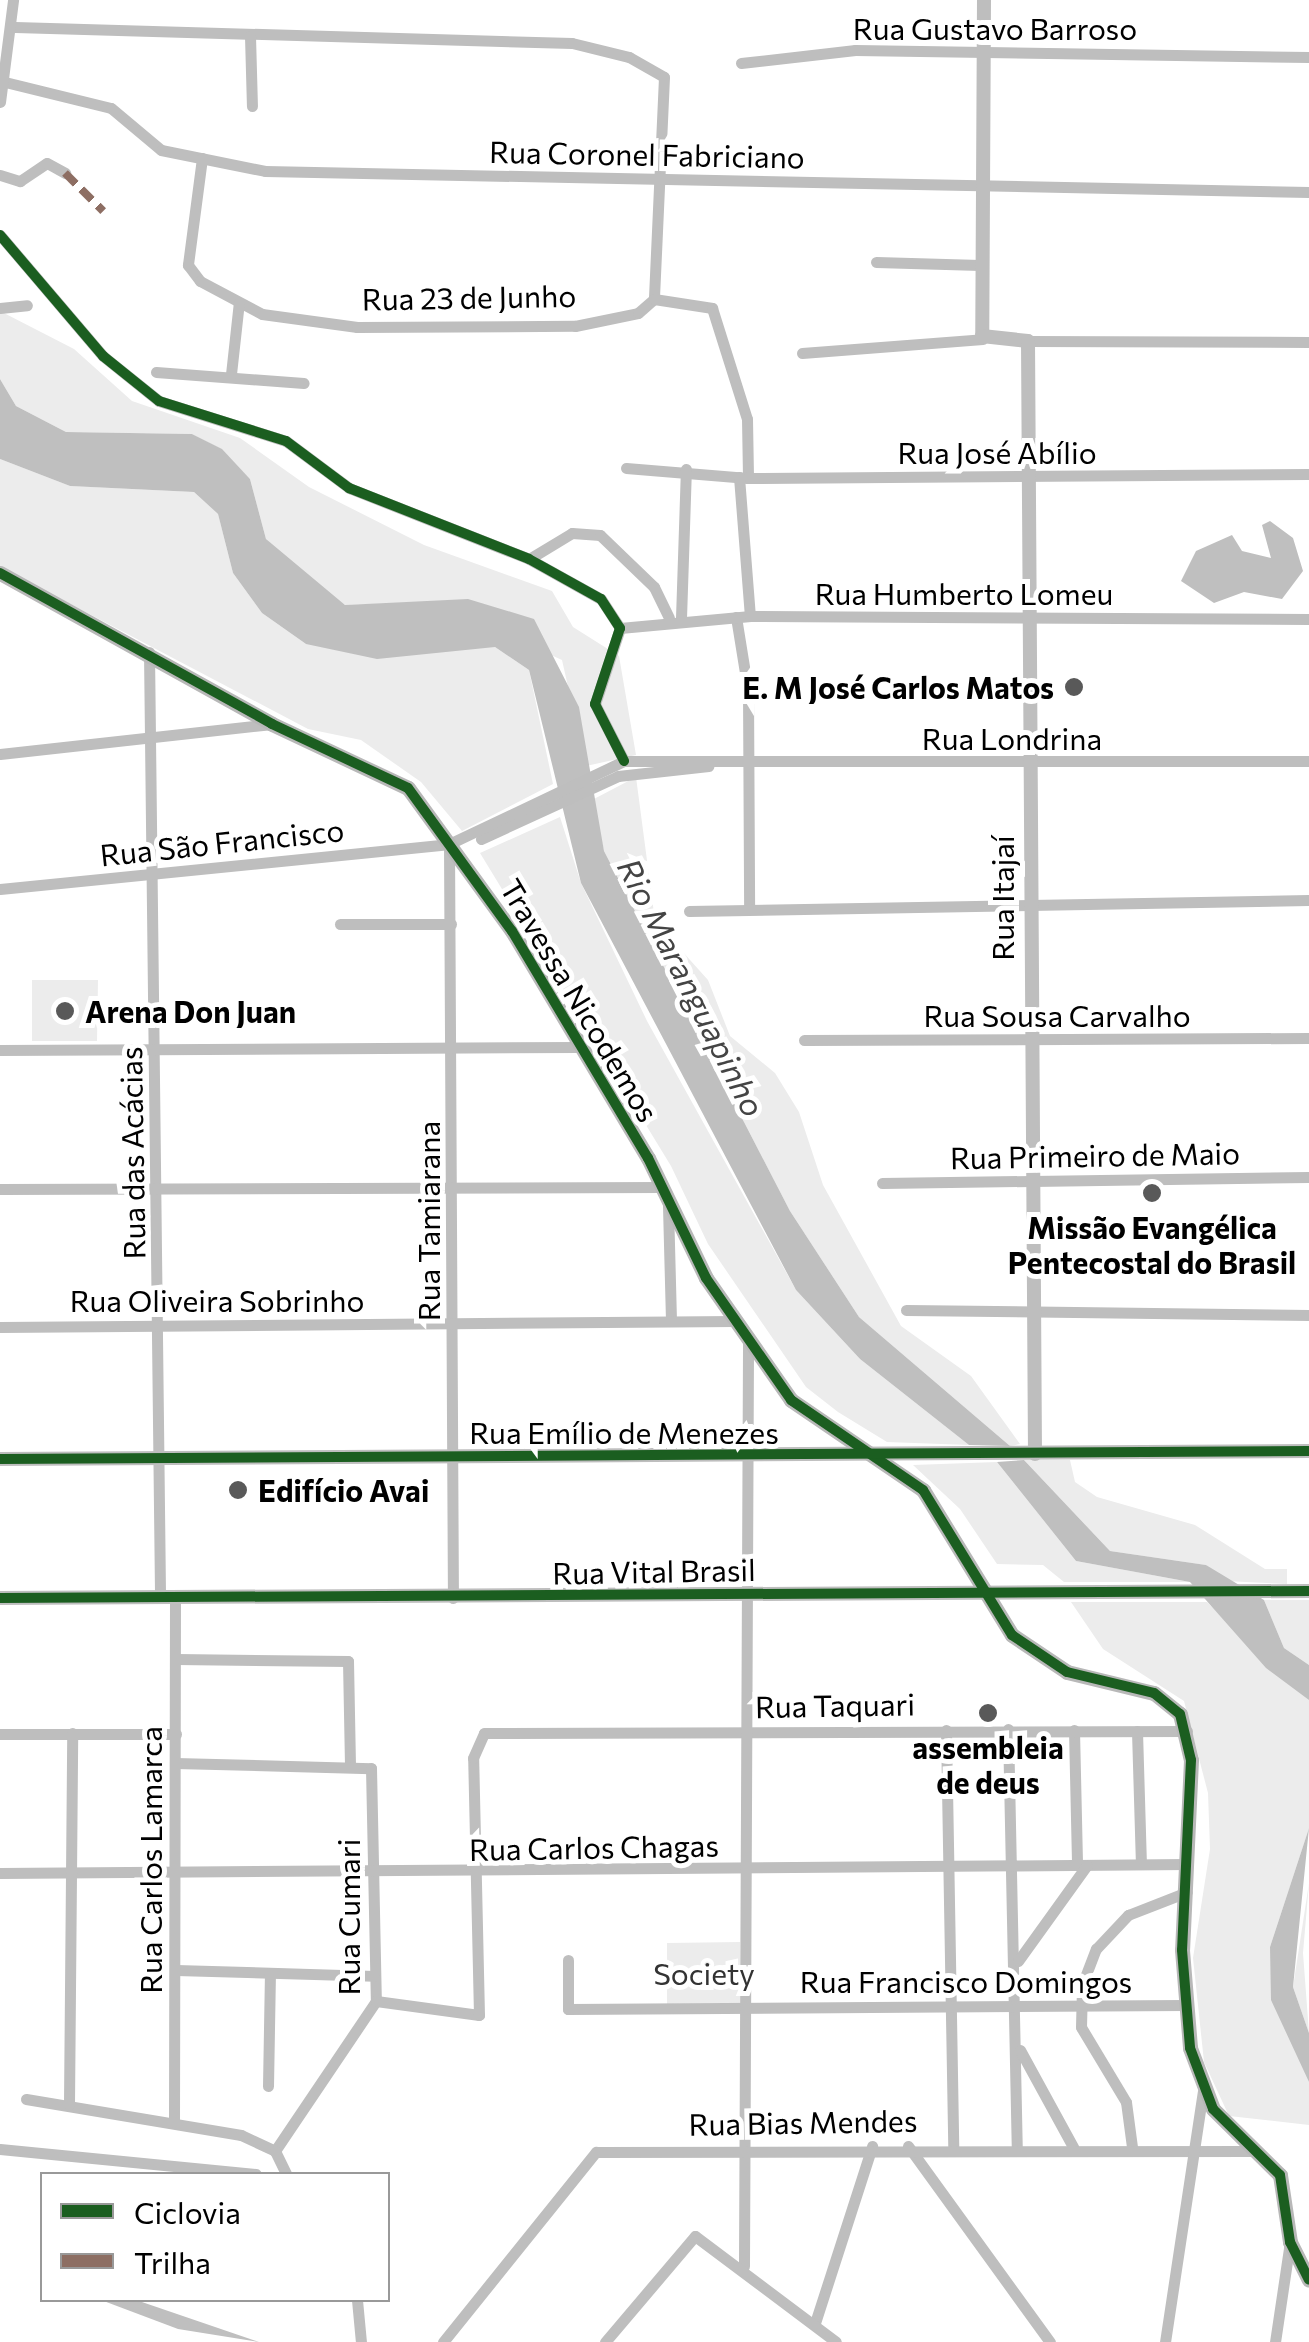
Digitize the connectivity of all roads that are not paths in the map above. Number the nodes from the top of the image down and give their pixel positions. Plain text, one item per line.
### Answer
1 (13, 0) edge
2 (984, 0) edge
3 (15, 27) junction
4 (250, 36) junction
5 (983, 50) junction
6 (1309, 57) edge
7 (741, 63) dead end
8 (5, 82) junction
9 (0, 102) edge
10 (252, 106) dead end
11 (202, 158) junction
12 (65, 173) dead end
13 (0, 175) edge
14 (657, 180) junction
15 (979, 184) junction
16 (1309, 192) edge
17 (0, 234) edge
18 (876, 262) dead end
19 (980, 265) junction
20 (654, 299) junction
21 (239, 302) junction
22 (27, 305) dead end
23 (0, 308) edge
24 (982, 338) junction
25 (1028, 341) junction
26 (1309, 342) edge
27 (802, 353) dead end
28 (156, 372) dead end
29 (231, 374) junction
30 (304, 383) dead end
31 (626, 468) dead end
32 (686, 469) junction
33 (1309, 474) edge
34 (744, 478) junction
35 (1029, 478) junction
36 (529, 559) junction
37 (0, 574) edge
38 (743, 617) junction
39 (675, 618) junction
40 (1030, 619) junction
41 (1309, 619) edge
42 (620, 628) junction
43 (149, 648) junction
44 (272, 724) junction
45 (154, 738) junction
46 (0, 754) edge
47 (624, 761) junction
48 (1309, 761) edge
49 (746, 763) junction
50 (716, 764) junction
51 (1028, 764) junction
52 (449, 844) junction
53 (157, 874) junction
54 (0, 890) edge
55 (1309, 900) edge
56 (1030, 902) junction
57 (749, 906) junction
58 (689, 911) dead end
59 (340, 924) dead end
60 (451, 924) junction
61 (1309, 1038) edge
62 (804, 1040) dead end
63 (1030, 1041) junction
64 (580, 1047) junction
65 (454, 1049) junction
66 (0, 1050) edge
67 (155, 1050) junction
68 (1309, 1177) edge
69 (1032, 1180) junction
70 (882, 1183) dead end
71 (454, 1185) junction
72 (0, 1189) edge
73 (158, 1189) junction
74 (666, 1196) junction
75 (906, 1310) dead end
76 (1034, 1313) junction
77 (1309, 1314) edge
78 (671, 1321) junction
79 (735, 1321) junction
80 (158, 1324) junction
81 (452, 1324) junction
82 (0, 1327) edge
83 (748, 1339) junction
84 (1309, 1452) edge
85 (1029, 1454) junction
86 (876, 1455) junction
87 (748, 1456) junction
88 (160, 1457) junction
89 (452, 1458) junction
90 (0, 1459) edge
91 (1309, 1591) edge
92 (988, 1592) junction
93 (749, 1595) junction
94 (168, 1597) junction
95 (0, 1598) edge
96 (454, 1598) junction
97 (176, 1659) junction
98 (1008, 1729) junction
99 (946, 1730) junction
100 (1074, 1730) junction
101 (748, 1731) junction
102 (1137, 1731) junction
103 (1187, 1731) junction
104 (72, 1733) junction
105 (0, 1734) edge
106 (176, 1734) junction
107 (176, 1763) junction
108 (350, 1763) junction
109 (1011, 1864) junction
110 (1141, 1864) junction
111 (1188, 1864) junction
112 (1082, 1865) junction
113 (946, 1866) junction
114 (749, 1870) junction
115 (70, 1873) junction
116 (174, 1873) junction
117 (0, 1874) edge
118 (476, 1874) junction
119 (374, 1876) junction
120 (1188, 1892) junction
121 (568, 1960) dead end
122 (1018, 1961) junction
123 (176, 1970) junction
124 (270, 1973) junction
125 (374, 1976) junction
126 (376, 2002) junction
127 (1014, 2004) junction
128 (1185, 2004) junction
129 (950, 2005) junction
130 (1080, 2005) junction
131 (749, 2007) junction
132 (1019, 2048) junction
133 (268, 2086) dead end
134 (1203, 2092) junction
135 (26, 2099) dead end
136 (69, 2104) junction
137 (174, 2122) junction
138 (872, 2146) junction
139 (908, 2146) junction
140 (954, 2146) junction
141 (750, 2147) junction
142 (1073, 2147) junction
143 (1132, 2147) junction
144 (1017, 2148) junction
145 (0, 2149) edge
146 (1202, 2149) junction
147 (275, 2151) junction
148 (1256, 2152) junction
149 (236, 2172) edge
150 (285, 2172) edge
151 (1290, 2242) junction
152 (744, 2266) junction
153 (1309, 2280) edge
154 (357, 2302) edge
155 (816, 2323) junction
156 (362, 2342) edge
157 (443, 2342) edge
158 (606, 2342) edge
159 (836, 2342) edge
160 (1050, 2342) edge
161 (1166, 2342) edge
162 (1275, 2342) edge

1 - 3 street
2 - 5 street
3 - 4 street
3 - 8 street
4 - 10 street
4 - 14 street
5 - 6 street, Rua Gustavo Barroso
5 - 7 street, Rua Gustavo Barroso
5 - 15 street
8 - 9 street
8 - 11 street, Rua Coronel Fabriciano
11 - 14 street, Rua Coronel Fabriciano
11 - 21 street
12 - 13 street
14 - 15 street, Rua Coronel Fabriciano
14 - 20 street
15 - 16 street, Rua Coronel Fabriciano
15 - 19 street
17 - 36 street
18 - 19 street
19 - 24 street
20 - 21 street, Rua 23 de Junho
20 - 34 street
21 - 29 street
22 - 23 street
24 - 25 street
24 - 27 street
25 - 26 street
25 - 35 street, Rua Itajaí
28 - 29 street
29 - 30 street
31 - 32 street, Rua José Abílio
32 - 34 street, Rua José Abílio
32 - 39 street
33 - 35 street, Rua José Abílio
34 - 35 street, Rua José Abílio
34 - 38 street
35 - 40 street, Rua Itajaí
36 - 39 street
36 - 42 street
37 - 43 main road, Travessa Nicodemos
38 - 39 street, Rua Humberto Lomeu
38 - 40 street, Rua Humberto Lomeu
38 - 49 street
39 - 42 street, Rua Humberto Lomeu
40 - 41 street, Rua Humberto Lomeu
40 - 51 street, Rua Itajaí
42 - 47 street
43 - 44 main road, Travessa Nicodemos
43 - 45 street, Rua das Acácias
44 - 45 street
44 - 52 main road, Travessa Nicodemos
45 - 46 street
45 - 53 street, Rua das Acácias
47 - 50 street
47 - 52 street
48 - 51 street, Rua Londrina
49 - 50 street, Rua Londrina
49 - 51 street, Rua Londrina
49 - 57 street
50 - 52 street
51 - 56 street, Rua Itajaí
52 - 53 street, Rua São Francisco
52 - 60 street, Rua Tamiarana
52 - 64 main road, Travessa Nicodemos
53 - 54 street, Rua São Francisco
53 - 67 street, Rua das Acácias
55 - 56 street
56 - 57 street
56 - 63 street, Rua Itajaí
57 - 58 street
59 - 60 street
60 - 65 street, Rua Tamiarana
61 - 63 street, Rua Sousa Carvalho
62 - 63 street, Rua Sousa Carvalho
63 - 69 street, Rua Itajaí
64 - 65 street
64 - 74 main road, Travessa Nicodemos
65 - 67 street
65 - 71 street, Rua Tamiarana
66 - 67 street
67 - 73 street, Rua das Acácias
68 - 69 street, Rua Primeiro de Maio
69 - 70 street, Rua Primeiro de Maio
69 - 76 street, Rua Itajaí
71 - 73 street
71 - 74 street
71 - 81 street, Rua Tamiarana
72 - 73 street
73 - 80 street, Rua das Acácias
74 - 78 street
74 - 79 main road, Travessa Nicodemos
75 - 76 street
76 - 77 street
76 - 85 street, Rua Itajaí
78 - 79 street, Rua Oliveira Sobrinho
78 - 81 street, Rua Oliveira Sobrinho
79 - 83 main road, Travessa Nicodemos
80 - 81 street, Rua Oliveira Sobrinho
80 - 82 street, Rua Oliveira Sobrinho
80 - 88 street, Rua das Acácias
81 - 89 street, Rua Tamiarana
83 - 86 main road, Travessa Nicodemos
83 - 87 street
84 - 85 street, Rua Emílio de Menezes
85 - 86 street, Rua Emílio de Menezes
86 - 87 street, Rua Emílio de Menezes
86 - 92 main road, Travessa Nicodemos
87 - 89 street, Rua Emílio de Menezes
87 - 93 street
88 - 89 street, Rua Emílio de Menezes
88 - 90 street, Rua Emílio de Menezes
88 - 94 street, Rua das Acácias
89 - 96 street, Rua Tamiarana
91 - 92 street, Rua Vital Brasil
92 - 93 street, Rua Vital Brasil
92 - 103 main road, Travessa Nicodemos
93 - 96 street, Rua Vital Brasil
93 - 101 street
94 - 95 street, Rua Vital Brasil
94 - 96 street, Rua Vital Brasil
94 - 97 street, Rua Carlos Lamarca
97 - 106 street, Rua Carlos Lamarca
97 - 108 street
98 - 99 street, Rua Taquari
98 - 100 street, Rua Taquari
98 - 109 street
99 - 101 street, Rua Taquari
99 - 113 street
100 - 102 street, Rua Taquari
100 - 112 street
101 - 114 street
101 - 118 street, Rua Taquari
102 - 103 street, Rua Taquari
102 - 110 street
103 - 111 main road
104 - 105 street
104 - 106 street
104 - 115 street
106 - 107 street, Rua Carlos Lamarca
107 - 108 street
107 - 116 street, Rua Carlos Lamarca
108 - 119 street, Rua Cumari
109 - 112 street, Rua Carlos Chagas
109 - 113 street, Rua Carlos Chagas
109 - 122 street
110 - 111 street, Rua Carlos Chagas
110 - 112 street, Rua Carlos Chagas
111 - 120 main road
112 - 122 street
113 - 114 street, Rua Carlos Chagas
113 - 129 street
114 - 118 street, Rua Carlos Chagas
114 - 131 street
115 - 116 street, Rua Carlos Chagas
115 - 117 street, Rua Carlos Chagas
115 - 136 street
116 - 119 street, Rua Carlos Chagas
116 - 123 street, Rua Carlos Lamarca
118 - 119 street, Rua Carlos Chagas
118 - 126 street
119 - 125 street, Rua Cumari
120 - 128 main road
120 - 130 street
121 - 131 street, Rua Francisco Domingos
122 - 127 street
123 - 124 street
123 - 137 street, Rua Carlos Lamarca
124 - 125 street
124 - 133 street
125 - 126 street, Rua Cumari
126 - 147 street, Rua Cumari
127 - 129 street, Rua Francisco Domingos
127 - 130 street, Rua Francisco Domingos
127 - 132 street
128 - 130 street, Rua Francisco Domingos
128 - 134 main road
129 - 131 street, Rua Francisco Domingos
129 - 140 street
130 - 143 street
131 - 141 street
132 - 142 street
132 - 144 street
134 - 146 street
134 - 148 main road
135 - 136 street
136 - 137 street
137 - 147 street
138 - 139 street, Rua Bias Mendes
138 - 141 street, Rua Bias Mendes
138 - 155 street
139 - 140 street, Rua Bias Mendes
139 - 160 street
140 - 144 street, Rua Bias Mendes
141 - 152 street
141 - 157 street, Rua Bias Mendes
142 - 143 street, Rua Bias Mendes
142 - 144 street, Rua Bias Mendes
143 - 146 street, Rua Bias Mendes
145 - 149 street
146 - 148 street, Rua Bias Mendes
146 - 161 street
147 - 150 street
148 - 151 main road
151 - 153 main road
151 - 162 street
152 - 155 street
152 - 158 street
154 - 156 street
155 - 159 street

